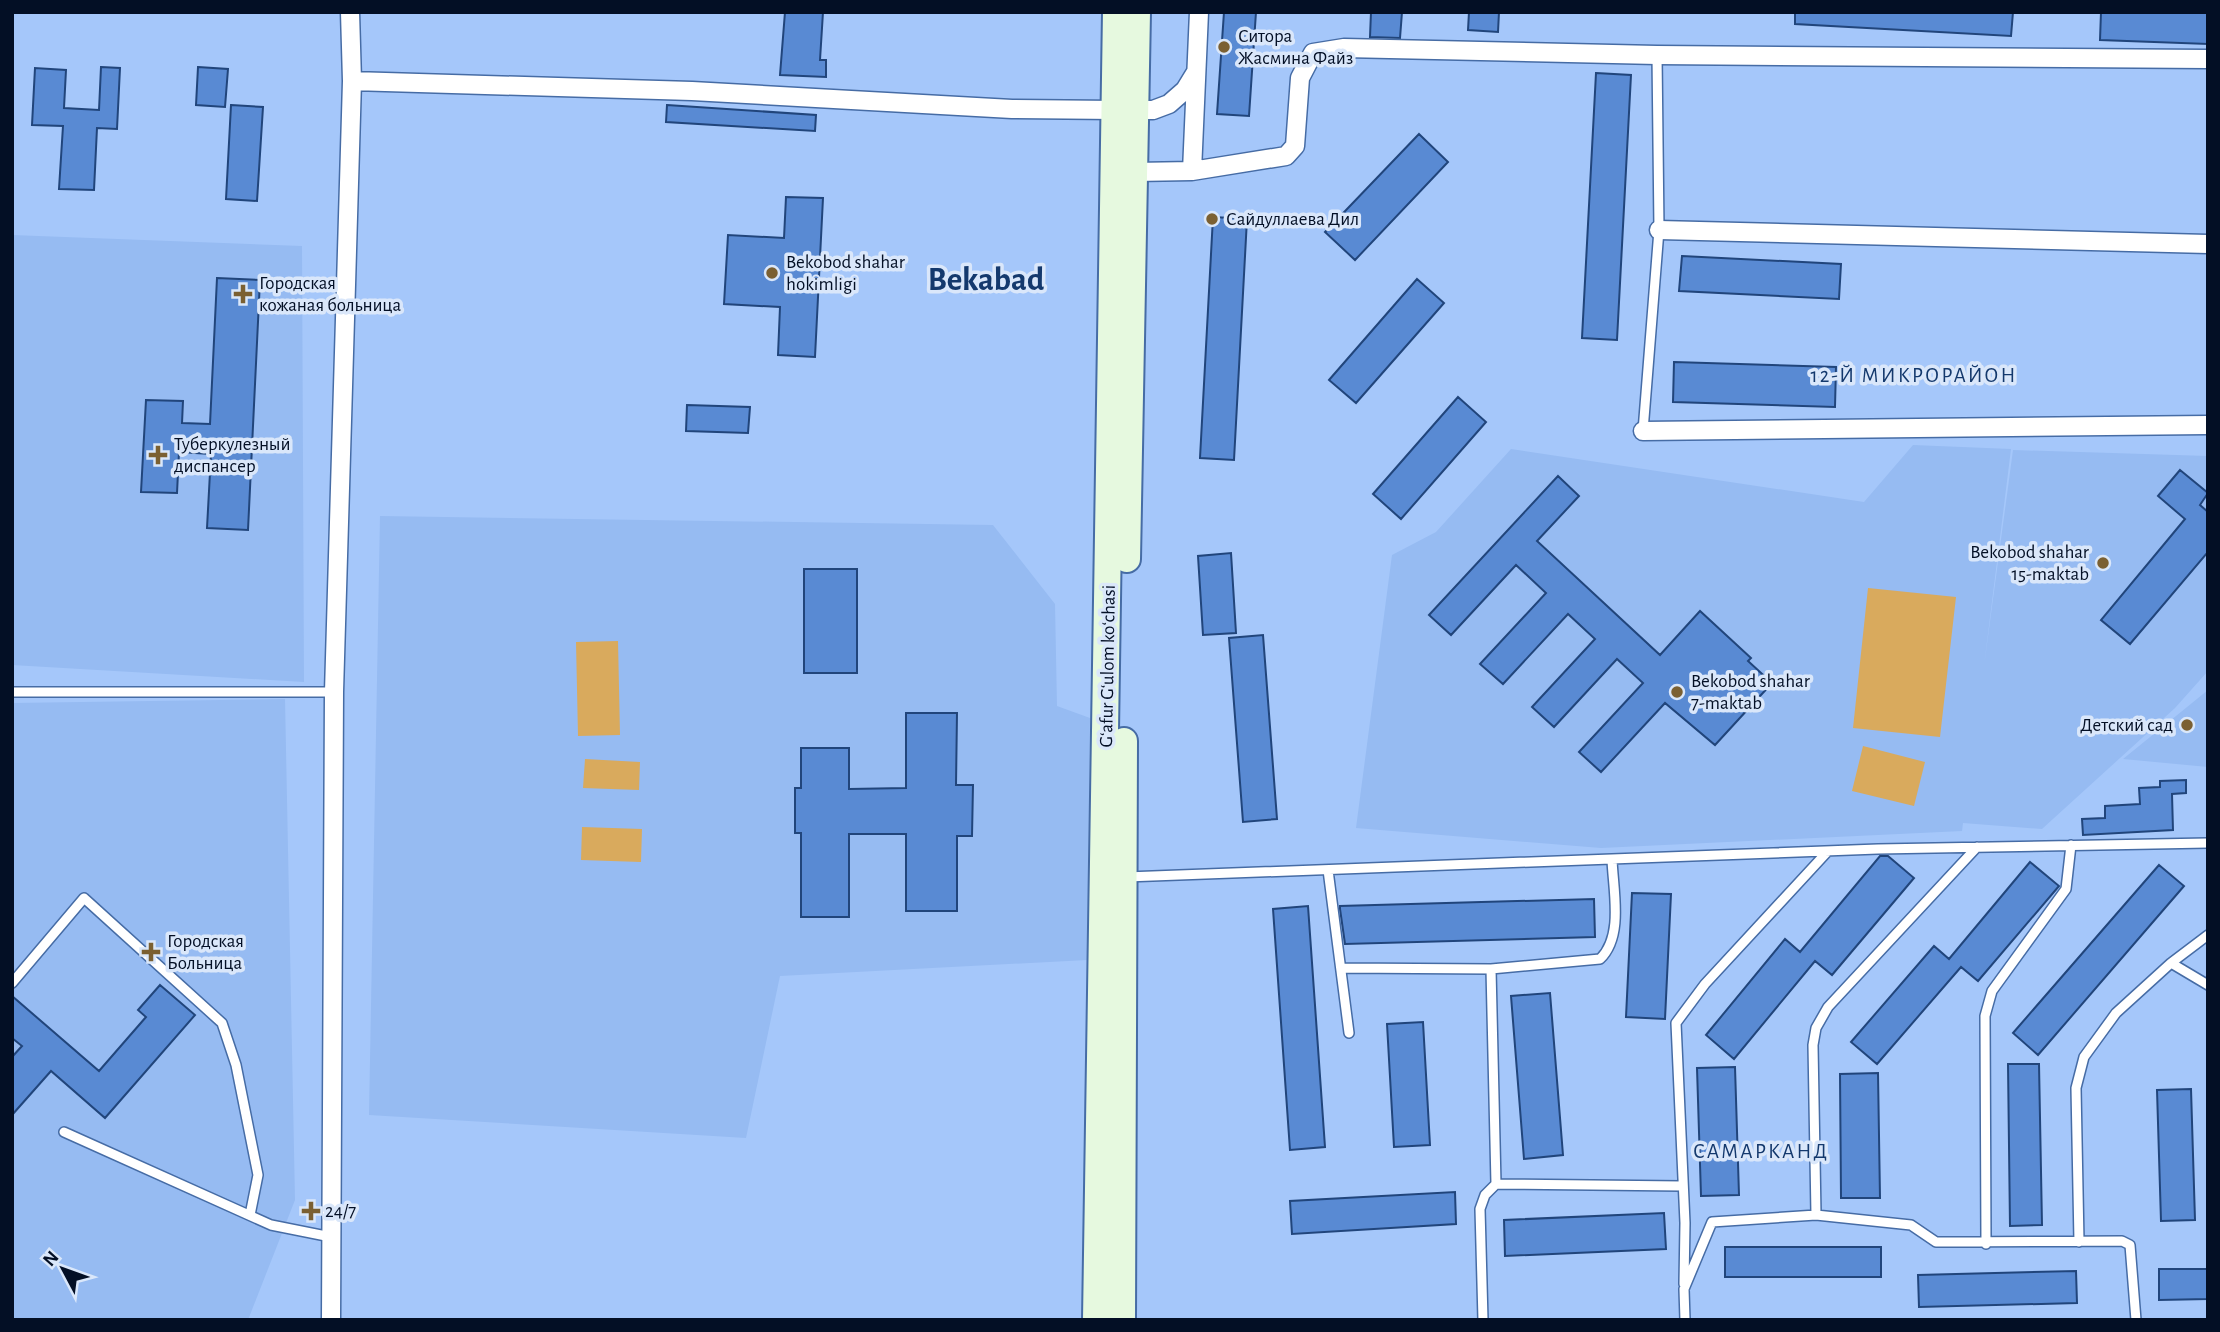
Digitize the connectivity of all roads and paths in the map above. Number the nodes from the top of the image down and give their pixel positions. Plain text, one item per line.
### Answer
1 (350, 12) edge
2 (1116, 12) edge
3 (1137, 12) edge
4 (1199, 12) edge
5 (1657, 55) junction
6 (2208, 60) edge
7 (1196, 72) junction
8 (352, 81) junction
9 (1126, 110) junction
10 (1192, 171) junction
11 (1135, 172) junction
12 (1659, 230) junction
13 (2208, 244) edge
14 (2208, 425) edge
15 (1643, 431) joint
16 (12, 692) edge
17 (334, 692) junction
18 (1116, 701) junction
19 (2208, 843) edge
20 (2071, 845) junction
21 (1977, 847) junction
22 (1828, 851) junction
23 (1612, 859) junction
24 (1328, 870) junction
25 (1124, 877) junction
26 (2208, 935) edge
27 (2171, 963) junction
28 (1340, 968) junction
29 (1491, 970) junction
30 (12, 983) edge
31 (2208, 985) edge
32 (1349, 1034) dead end
33 (64, 1132) dead end
34 (1496, 1184) junction
35 (1682, 1186) junction
36 (250, 1215) junction
37 (1816, 1215) junction
38 (331, 1237) junction
39 (2079, 1242) junction
40 (1986, 1244) junction
41 (1684, 1289) junction
42 (331, 1320) edge
43 (1096, 1320) edge
44 (1122, 1320) edge
45 (1483, 1320) edge
46 (1685, 1320) edge
47 (2136, 1320) edge

1 - 8 street
2 - 9 main road, Gʻafur Gʻulom koʻchasi
3 - 9 main road, Gʻafur Gʻulom koʻchasi
4 - 7 street
5 - 6 street
5 - 10 street
5 - 12 lane
7 - 9 street
7 - 10 street
8 - 9 street
8 - 17 street
9 - 11 main road, Gʻafur Gʻulom koʻchasi
9 - 18 main road, Gʻafur Gʻulom koʻchasi
10 - 11 street
11 - 18 main road, Gʻafur Gʻulom koʻchasi
12 - 13 street
12 - 15 lane
14 - 15 street
16 - 17 lane
17 - 38 street
18 - 25 main road, Gʻafur Gʻulom koʻchasi
18 - 43 main road, Gʻafur Gʻulom koʻchasi
19 - 20 lane
20 - 21 lane
20 - 40 lane
21 - 22 lane
21 - 37 lane
22 - 23 lane
22 - 35 lane
23 - 24 lane
23 - 29 lane
24 - 25 lane
24 - 28 lane
25 - 44 main road, Gʻafur Gʻulom koʻchasi
26 - 27 lane
27 - 31 lane
27 - 39 lane
28 - 29 lane
28 - 32 lane
29 - 34 lane
30 - 36 lane
33 - 36 lane
34 - 35 lane
34 - 45 lane
35 - 41 lane
36 - 38 lane
37 - 40 lane
37 - 41 lane
38 - 42 street
39 - 40 lane
39 - 47 lane
41 - 46 lane

